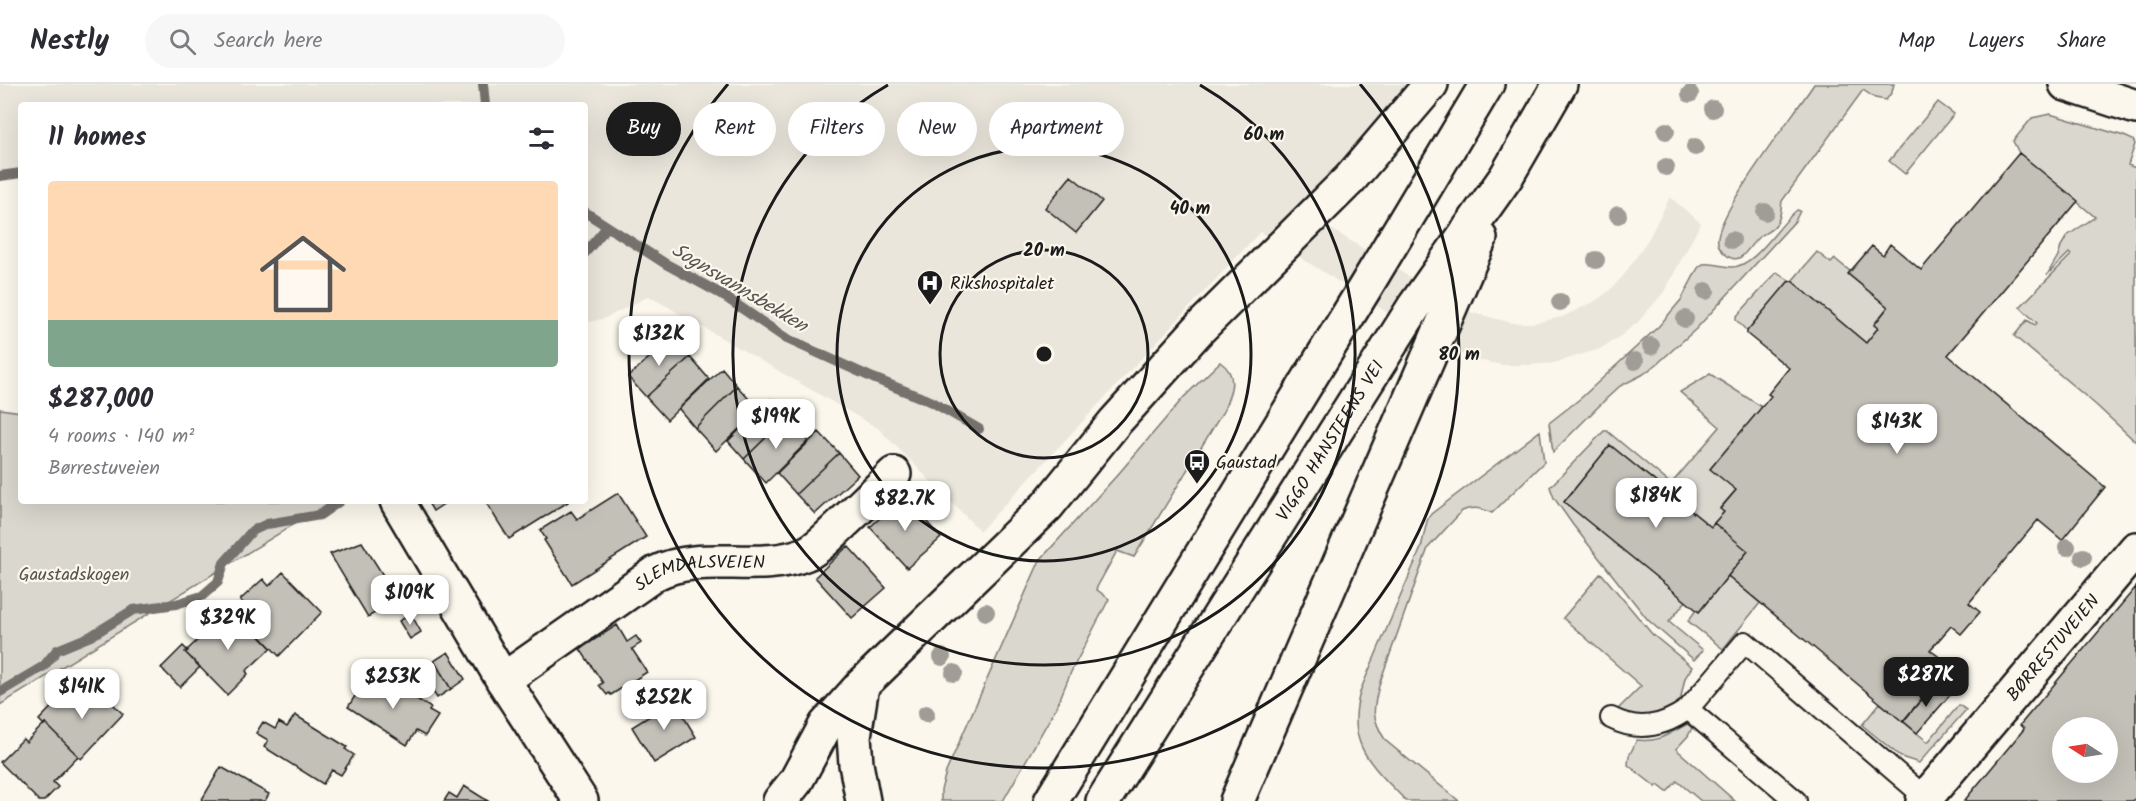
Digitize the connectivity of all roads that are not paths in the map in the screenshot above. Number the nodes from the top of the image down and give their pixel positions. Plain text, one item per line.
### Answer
1 (1431, 84) edge
2 (1487, 84) edge
3 (1560, 84) edge
4 (2066, 84) edge
5 (2136, 107) edge
6 (1506, 177) junction
7 (894, 474) dead end
8 (399, 504) edge
9 (2136, 549) edge
10 (503, 680) junction
11 (862, 685) junction
12 (1688, 709) junction
13 (1611, 718) dead end
14 (1925, 799) edge
15 (1239, 800) edge
16 (581, 801) edge
17 (780, 801) edge
18 (863, 801) edge
19 (1051, 801) edge
20 (1103, 801) edge
21 (1796, 801) edge

1 - 11 main road
2 - 19 main road
3 - 6 main road, VIGGO HANSTEENS VEI
4 - 5 main road
6 - 15 main road
6 - 20 main road, VIGGO HANSTEENS VEI
7 - 10 main road, SLEMDALSVEIEN
8 - 10 main road
9 - 14 main road, BØRRESTUVEIEN
10 - 16 main road
11 - 17 main road
11 - 18 main road
12 - 13 lane
12 - 14 lane
12 - 21 lane

